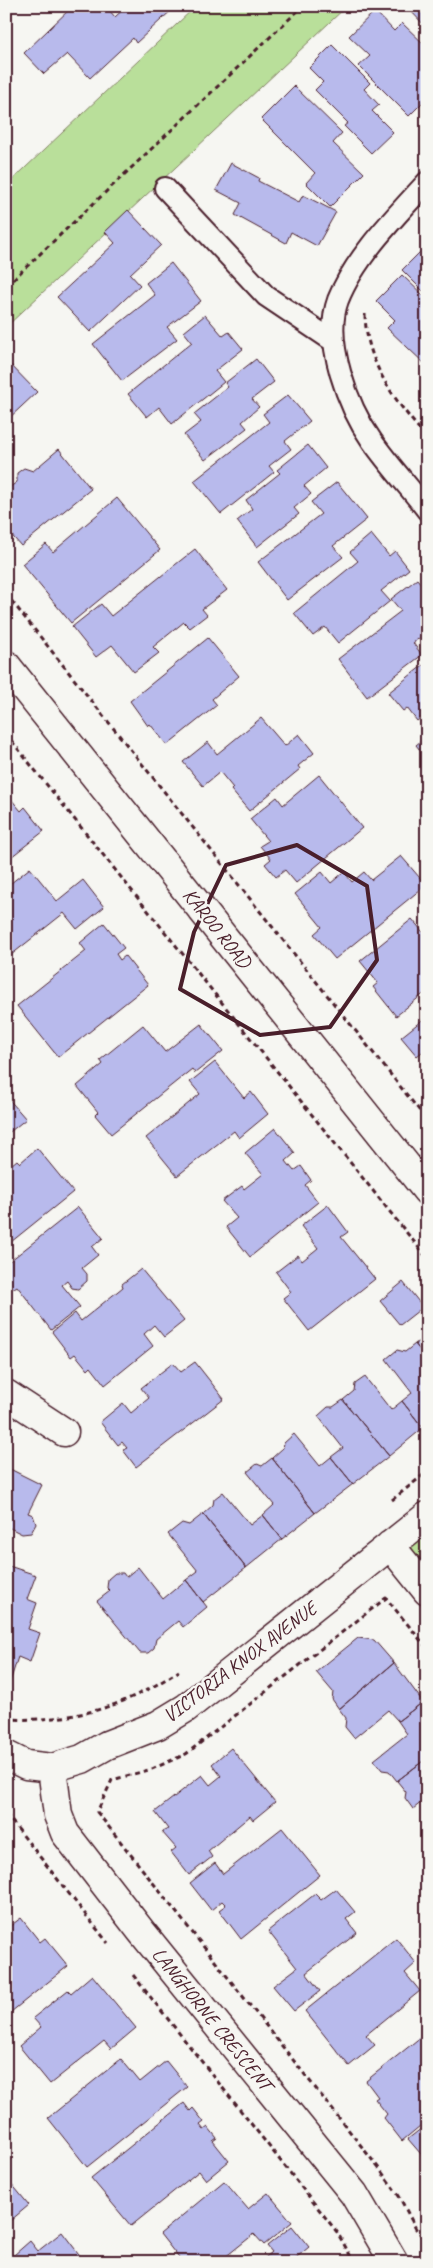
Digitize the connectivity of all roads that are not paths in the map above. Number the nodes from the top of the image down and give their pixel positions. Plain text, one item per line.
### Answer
1 (427, 182) edge
2 (165, 188) dead end
3 (334, 340) junction
4 (427, 510) edge
5 (6, 665) edge
6 (427, 1191) edge
7 (6, 1394) edge
8 (64, 1432) dead end
9 (427, 1516) edge
10 (390, 1545) junction
11 (427, 1591) edge
12 (6, 1755) edge
13 (52, 1768) junction
14 (394, 2262) edge

1 - 3 lane
2 - 3 lane
3 - 4 lane
5 - 6 street, KAROO ROAD
7 - 8 street
9 - 10 street, VICTORIA KNOX AVENUE
10 - 11 street
10 - 13 street, VICTORIA KNOX AVENUE
12 - 13 street, VICTORIA KNOX AVENUE
13 - 14 street, LANGHORNE CRESCENT

